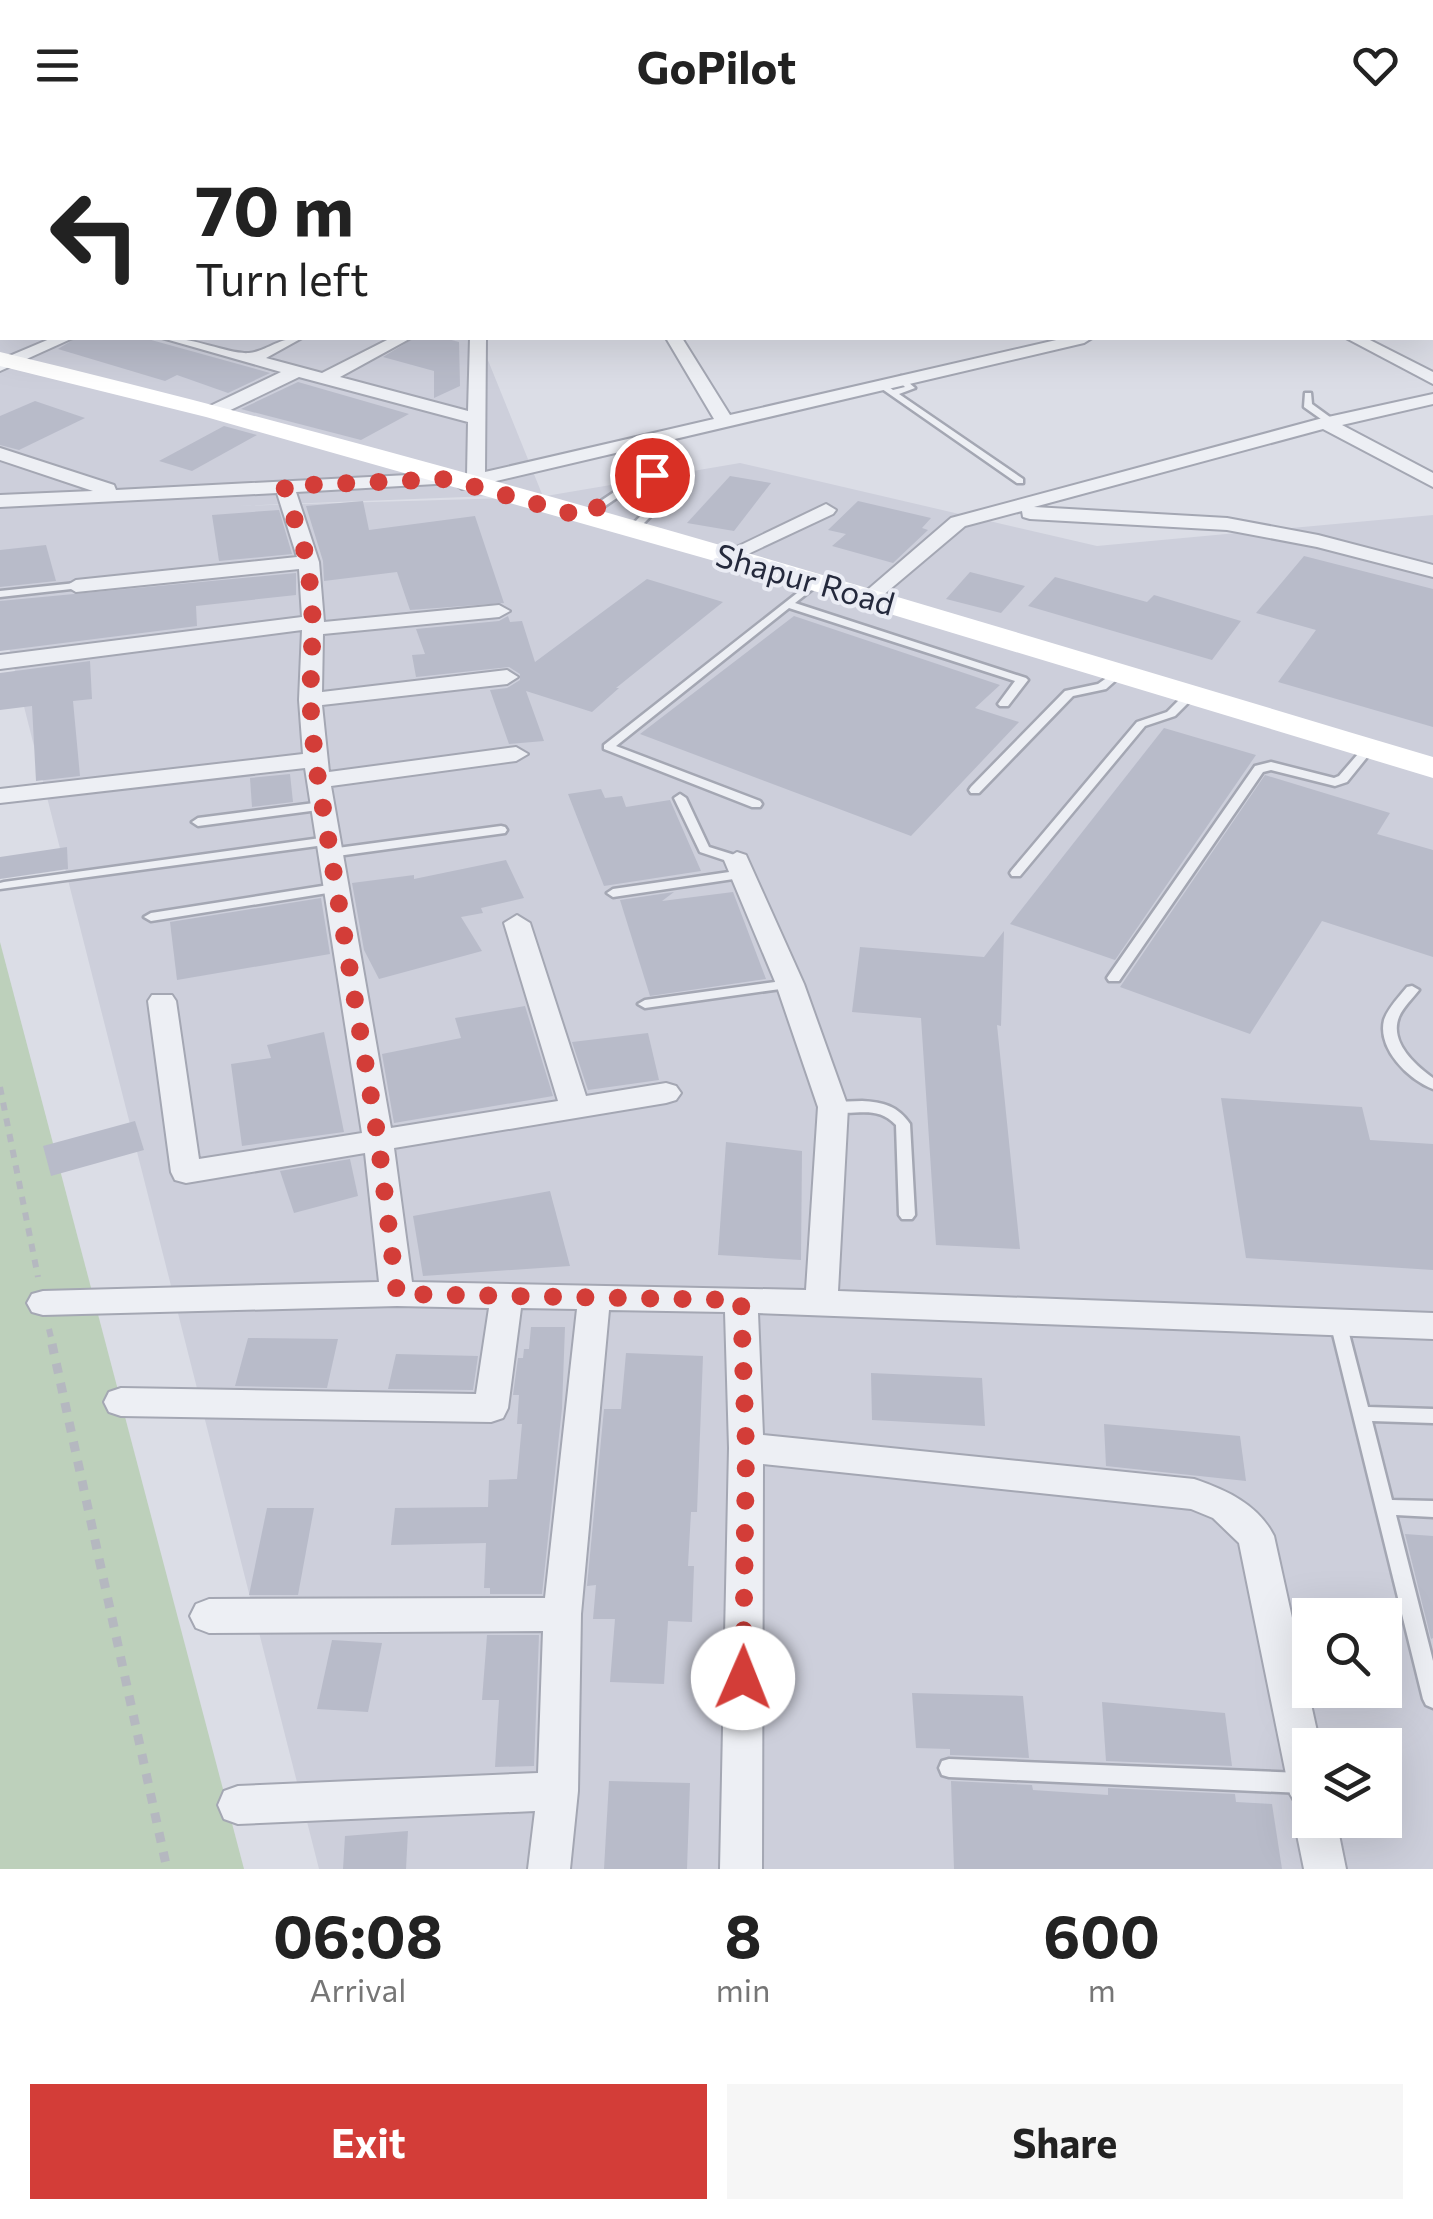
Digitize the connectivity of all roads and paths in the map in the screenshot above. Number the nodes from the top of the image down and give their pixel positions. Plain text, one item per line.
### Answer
1 (59, 340) edge
2 (184, 340) edge
3 (290, 340) edge
4 (399, 340) edge
5 (478, 340) edge
6 (675, 340) edge
7 (1076, 340) edge
8 (1358, 340) edge
9 (252, 358) junction
10 (3, 363) edge
11 (296, 372) junction
12 (1433, 378) edge
13 (323, 379) junction
14 (890, 385) junction
15 (1308, 396) dead end
16 (1433, 399) edge
17 (214, 411) junction
18 (475, 418) junction
19 (722, 419) junction
20 (1328, 423) junction
21 (0, 454) edge
22 (462, 480) junction
23 (1020, 481) dead end
24 (1433, 481) edge
25 (284, 486) junction
26 (128, 496) junction
27 (0, 501) edge
28 (826, 510) dead end
29 (1009, 511) junction
30 (584, 517) junction
31 (630, 530) junction
32 (728, 556) junction
33 (308, 562) junction
34 (1433, 571) edge
35 (815, 582) junction
36 (76, 586) joint
37 (0, 594) edge
38 (868, 598) junction
39 (787, 604) junction
40 (499, 612) dead end
41 (313, 626) junction
42 (0, 662) edge
43 (1118, 673) junction
44 (507, 677) dead end
45 (1190, 695) junction
46 (310, 700) junction
47 (1004, 704) dead end
48 (1368, 749) junction
49 (516, 754) dead end
50 (1433, 768) edge
51 (318, 782) junction
52 (975, 790) dead end
53 (0, 796) edge
54 (680, 798) dead end
55 (756, 804) dead end
56 (198, 822) dead end
57 (501, 830) dead end
58 (328, 847) junction
59 (740, 867) junction
60 (1016, 873) dead end
61 (4, 886) dead end
62 (335, 888) junction
63 (612, 893) dead end
64 (151, 917) dead end
65 (517, 923) dead end
66 (1114, 978) dead end
67 (790, 984) junction
68 (1412, 990) dead end
69 (162, 1002) dead end
70 (645, 1004) dead end
71 (1433, 1084) edge
72 (0, 1087) edge
73 (666, 1092) dead end
74 (574, 1106) junction
75 (833, 1107) junction
76 (378, 1139) junction
77 (907, 1215) dead end
78 (397, 1294) junction
79 (507, 1295) junction
80 (594, 1298) junction
81 (741, 1300) junction
82 (43, 1303) junction
83 (821, 1303) junction
84 (1338, 1322) junction
85 (1433, 1326) edge
86 (121, 1402) dead end
87 (1362, 1414) junction
88 (1433, 1416) edge
89 (746, 1448) junction
90 (1386, 1507) junction
91 (1433, 1509) edge
92 (562, 1614) junction
93 (210, 1616) dead end
94 (1433, 1699) edge
95 (1296, 1728) edge
96 (949, 1768) dead end
97 (558, 1791) junction
98 (1292, 1797) edge
99 (238, 1804) dead end
100 (1319, 1838) edge
101 (166, 1869) edge
102 (549, 1869) edge
103 (741, 1869) edge
104 (1326, 1869) edge

1 - 10 street
2 - 9 street
3 - 9 street
4 - 13 street
5 - 18 street
6 - 19 street
7 - 14 street
8 - 12 street
9 - 11 street
10 - 17 street, Shapur Road
11 - 13 street
11 - 17 street
13 - 18 street
14 - 19 street
14 - 23 lane
15 - 20 lane
16 - 20 street
17 - 22 street, Shapur Road
18 - 22 street
19 - 22 street
20 - 24 street
20 - 29 street
21 - 26 street
22 - 25 street
22 - 30 street, Shapur Road
25 - 26 street
25 - 33 street
26 - 27 street
28 - 32 street
29 - 34 street
29 - 38 street
30 - 31 street, Shapur Road
30 - 31 lane
31 - 32 street, Shapur Road
32 - 35 street, Shapur Road
33 - 36 street
33 - 41 street
35 - 38 street, Shapur Road
35 - 39 lane
36 - 37 lane
38 - 43 street, Shapur Road
39 - 47 lane
39 - 55 lane
40 - 41 street
41 - 42 street
41 - 46 street
43 - 45 street, Shapur Road
43 - 52 lane
44 - 46 street
45 - 48 street, Shapur Road
45 - 60 lane
46 - 51 street
48 - 50 street, Shapur Road
48 - 66 lane
49 - 51 street
51 - 53 street
51 - 56 lane
51 - 58 street
54 - 59 lane
57 - 58 lane
58 - 61 lane
58 - 62 street
59 - 63 lane
59 - 67 street
62 - 64 lane
62 - 76 street
65 - 74 street
67 - 70 lane
67 - 75 street
68 - 71 lane
69 - 76 street
72 - 82 path
73 - 74 street
74 - 76 street
75 - 77 lane
75 - 83 street
76 - 78 street
78 - 79 street
78 - 82 street
79 - 80 street
79 - 86 street
80 - 81 street
80 - 92 street
81 - 83 street
81 - 89 street
82 - 101 path
83 - 84 street
84 - 85 street
84 - 87 lane
87 - 88 lane
87 - 90 lane
89 - 95 street
89 - 103 street
90 - 91 lane
90 - 94 lane
92 - 93 street
92 - 97 street
96 - 98 lane
97 - 99 street
97 - 102 street
100 - 104 street

